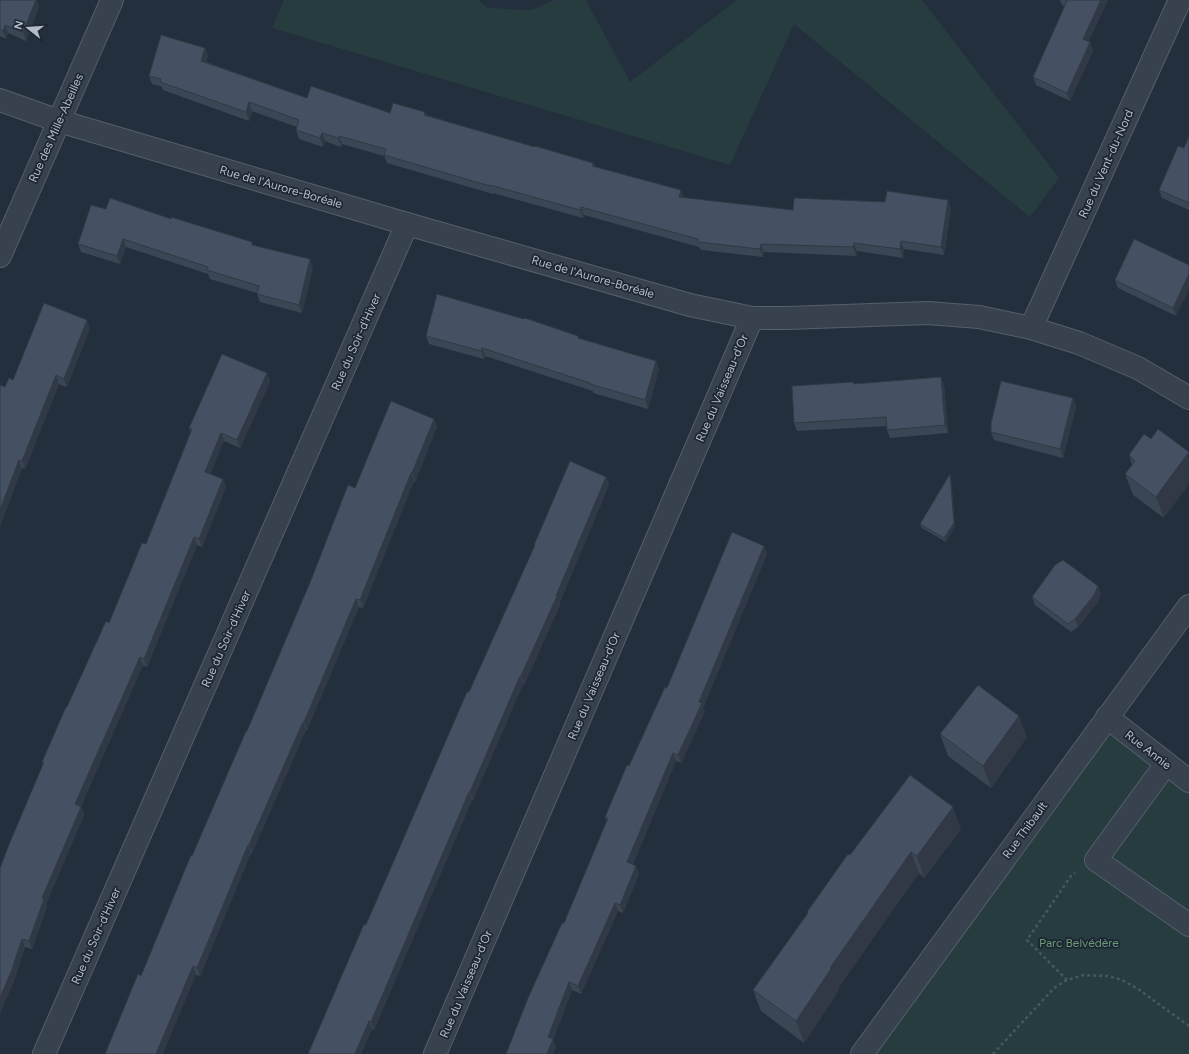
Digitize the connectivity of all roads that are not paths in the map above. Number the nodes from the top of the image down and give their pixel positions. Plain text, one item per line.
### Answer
1 (112, 0) edge
2 (1180, 0) edge
3 (0, 100) edge
4 (59, 121) junction
5 (407, 224) junction
6 (0, 256) edge
7 (752, 318) junction
8 (1031, 328) junction
9 (1189, 398) edge
10 (1189, 606) edge
11 (1107, 717) junction
12 (1166, 764) junction
13 (1189, 781) edge
14 (1189, 925) edge
15 (44, 1054) edge
16 (435, 1054) edge
17 (862, 1054) edge

1 - 4 street, Rue des Mille-Abeilles
2 - 8 street, Rue du Vent-du-Nord
3 - 4 street, Rue de l'Aurore-Boréale
4 - 5 street, Rue de l'Aurore-Boréale
4 - 6 street, Rue des Mille-Abeilles
5 - 7 street, Rue de l'Aurore-Boréale
5 - 15 street, Rue du Soir-d'Hiver
7 - 8 street, Rue de l'Aurore-Boréale
7 - 16 street, Rue du Vaisseau-d'Or
8 - 9 street, Rue de l'Aurore-Boréale
10 - 11 street, Rue Thibault
11 - 12 street, Rue Annie
11 - 17 street, Rue Thibault
12 - 13 street, Rue Annie
12 - 14 street

